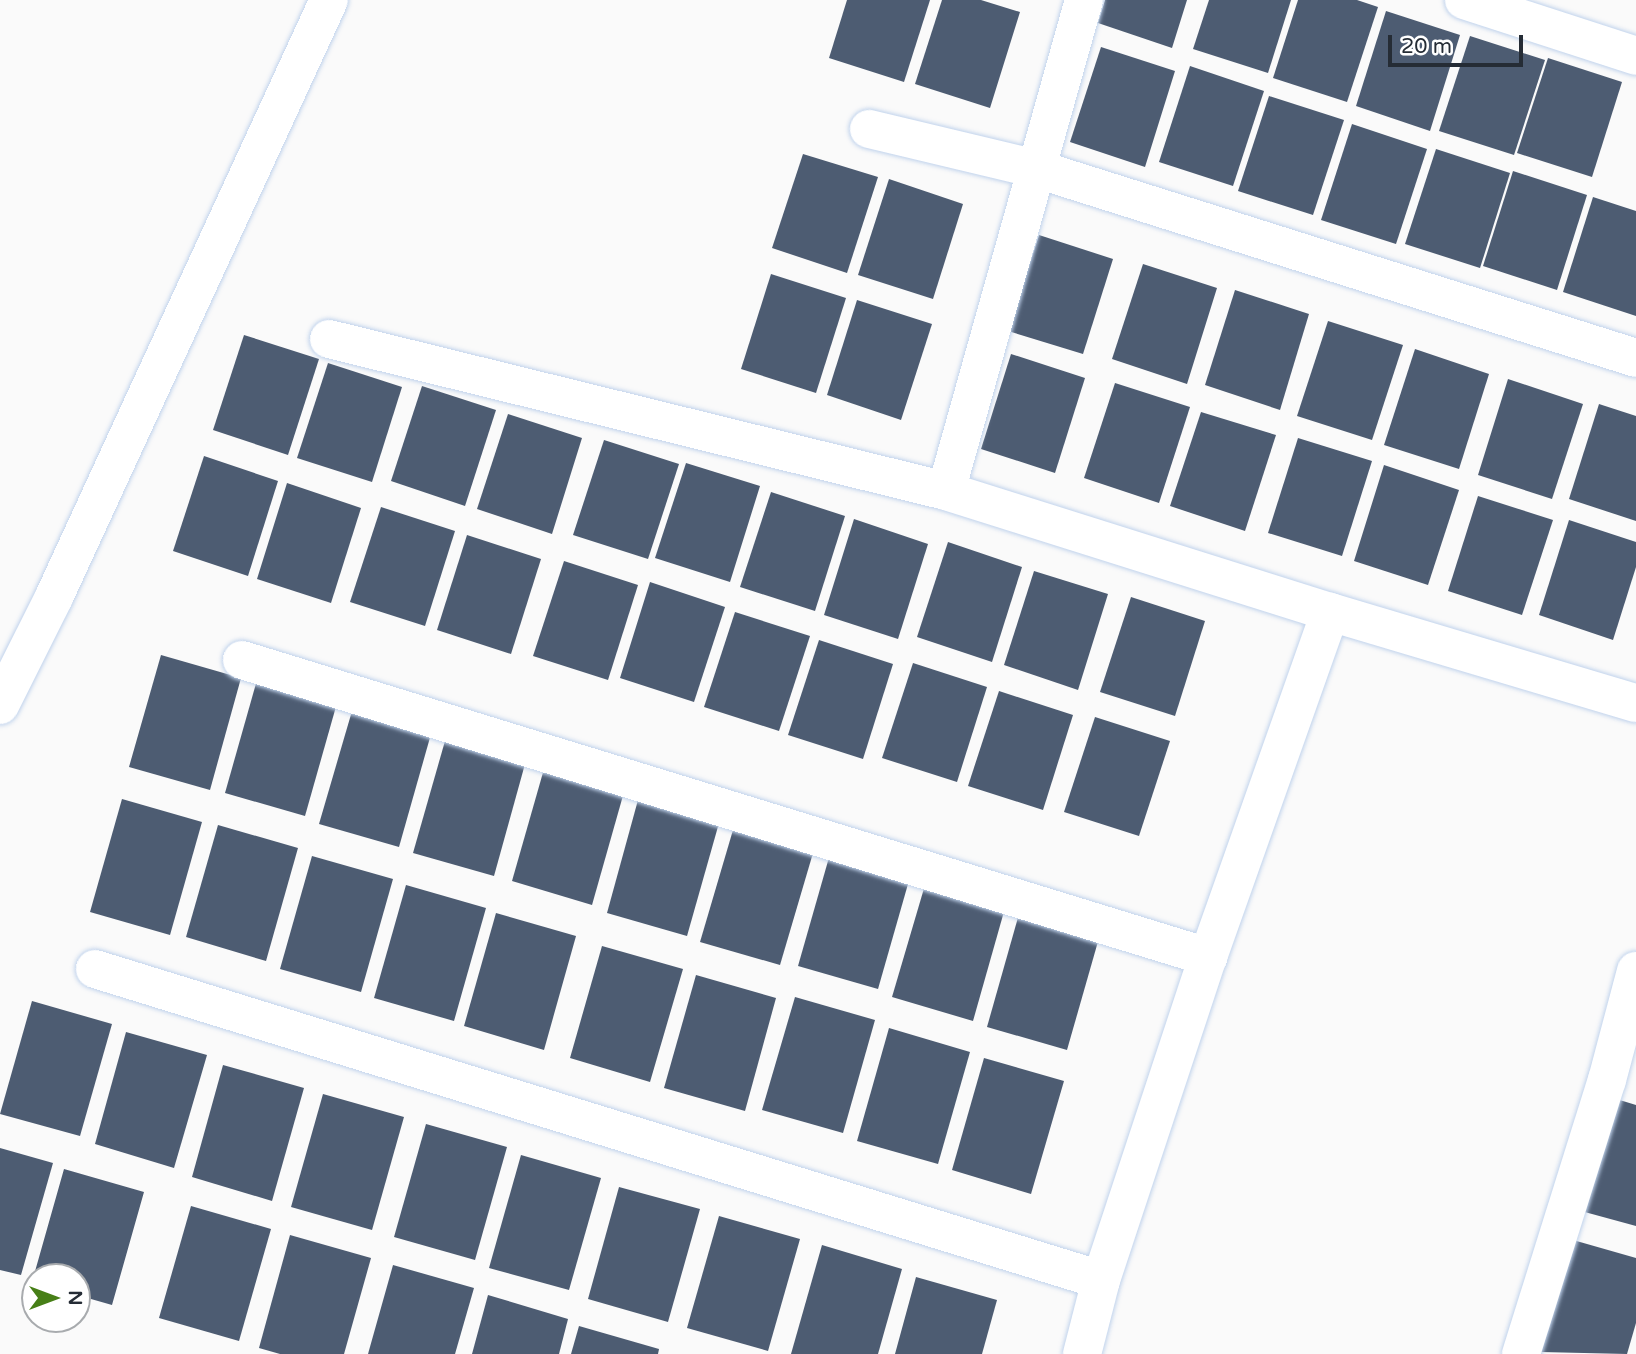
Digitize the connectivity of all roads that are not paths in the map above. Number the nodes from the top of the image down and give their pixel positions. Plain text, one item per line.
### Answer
1 (329, 0) edge
2 (1084, 0) edge
3 (1464, 0) edge
4 (1636, 56) edge
5 (869, 129) dead end
6 (1037, 169) junction
7 (329, 339) dead end
8 (1636, 358) edge
9 (946, 491) junction
10 (1330, 612) junction
11 (243, 660) dead end
12 (1636, 703) edge
13 (0, 705) edge
14 (1208, 957) junction
15 (95, 969) dead end
16 (1636, 971) edge
17 (1622, 1084) edge
18 (1101, 1280) junction
19 (1082, 1354) edge
20 (1521, 1354) edge

1 - 13 street
2 - 6 street
3 - 4 street
5 - 6 street
6 - 8 street
6 - 9 street
7 - 9 street
9 - 10 street
10 - 12 street
10 - 14 street
11 - 14 street
14 - 18 street
15 - 18 street
16 - 17 street
17 - 20 street
18 - 19 street

